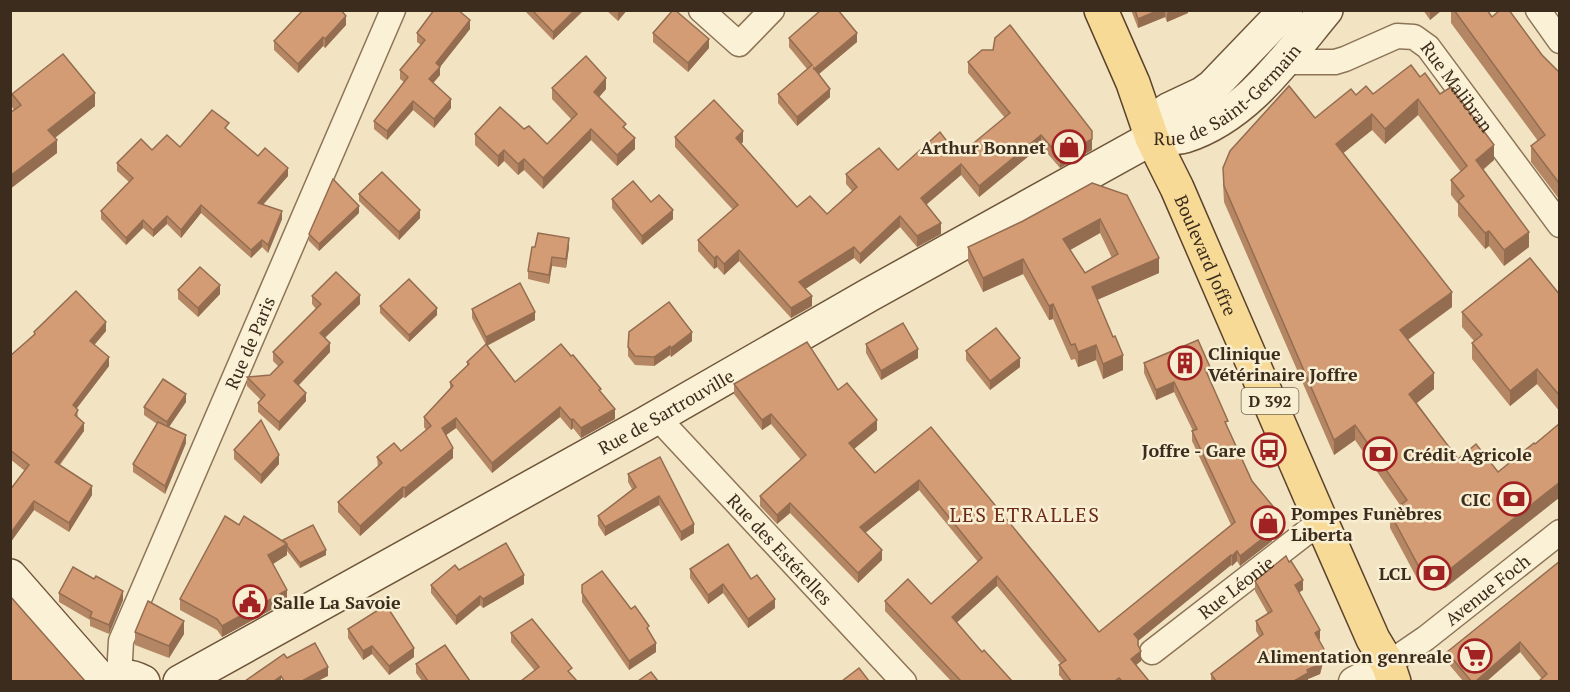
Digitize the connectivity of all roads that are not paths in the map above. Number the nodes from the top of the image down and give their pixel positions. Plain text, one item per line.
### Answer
1 (393, 10) edge
2 (701, 10) edge
3 (772, 10) edge
4 (1101, 10) edge
5 (1286, 10) edge
6 (1326, 10) edge
7 (1538, 10) edge
8 (1560, 41) edge
9 (1279, 65) junction
10 (1152, 138) junction
11 (1560, 225) edge
12 (656, 416) junction
13 (1321, 521) junction
14 (1560, 532) edge
15 (10, 576) edge
16 (1152, 652) dead end
17 (1391, 673) edge
18 (119, 681) edge
19 (180, 681) edge
20 (904, 681) edge
21 (1354, 681) edge

1 - 18 street, Rue de Paris
2 - 3 street
4 - 10 main road, Boulevard Joffre / D 392
5 - 10 main road, Rue de Saint-Germain
6 - 9 main road, Rue de Saint-Germain
7 - 8 street
9 - 10 main road, Rue de Saint-Germain
9 - 11 street, Rue Malibran
10 - 12 main road, Rue de Sartrouville
10 - 13 main road, Boulevard Joffre / D 392
12 - 19 main road, Rue de Sartrouville
12 - 20 street, Rue des Estérelles
13 - 16 street, Rue Léonie
13 - 17 main road, Boulevard Joffre / D 392
14 - 17 street, Avenue Foch
15 - 18 main road
17 - 21 street, Avenue Foch

